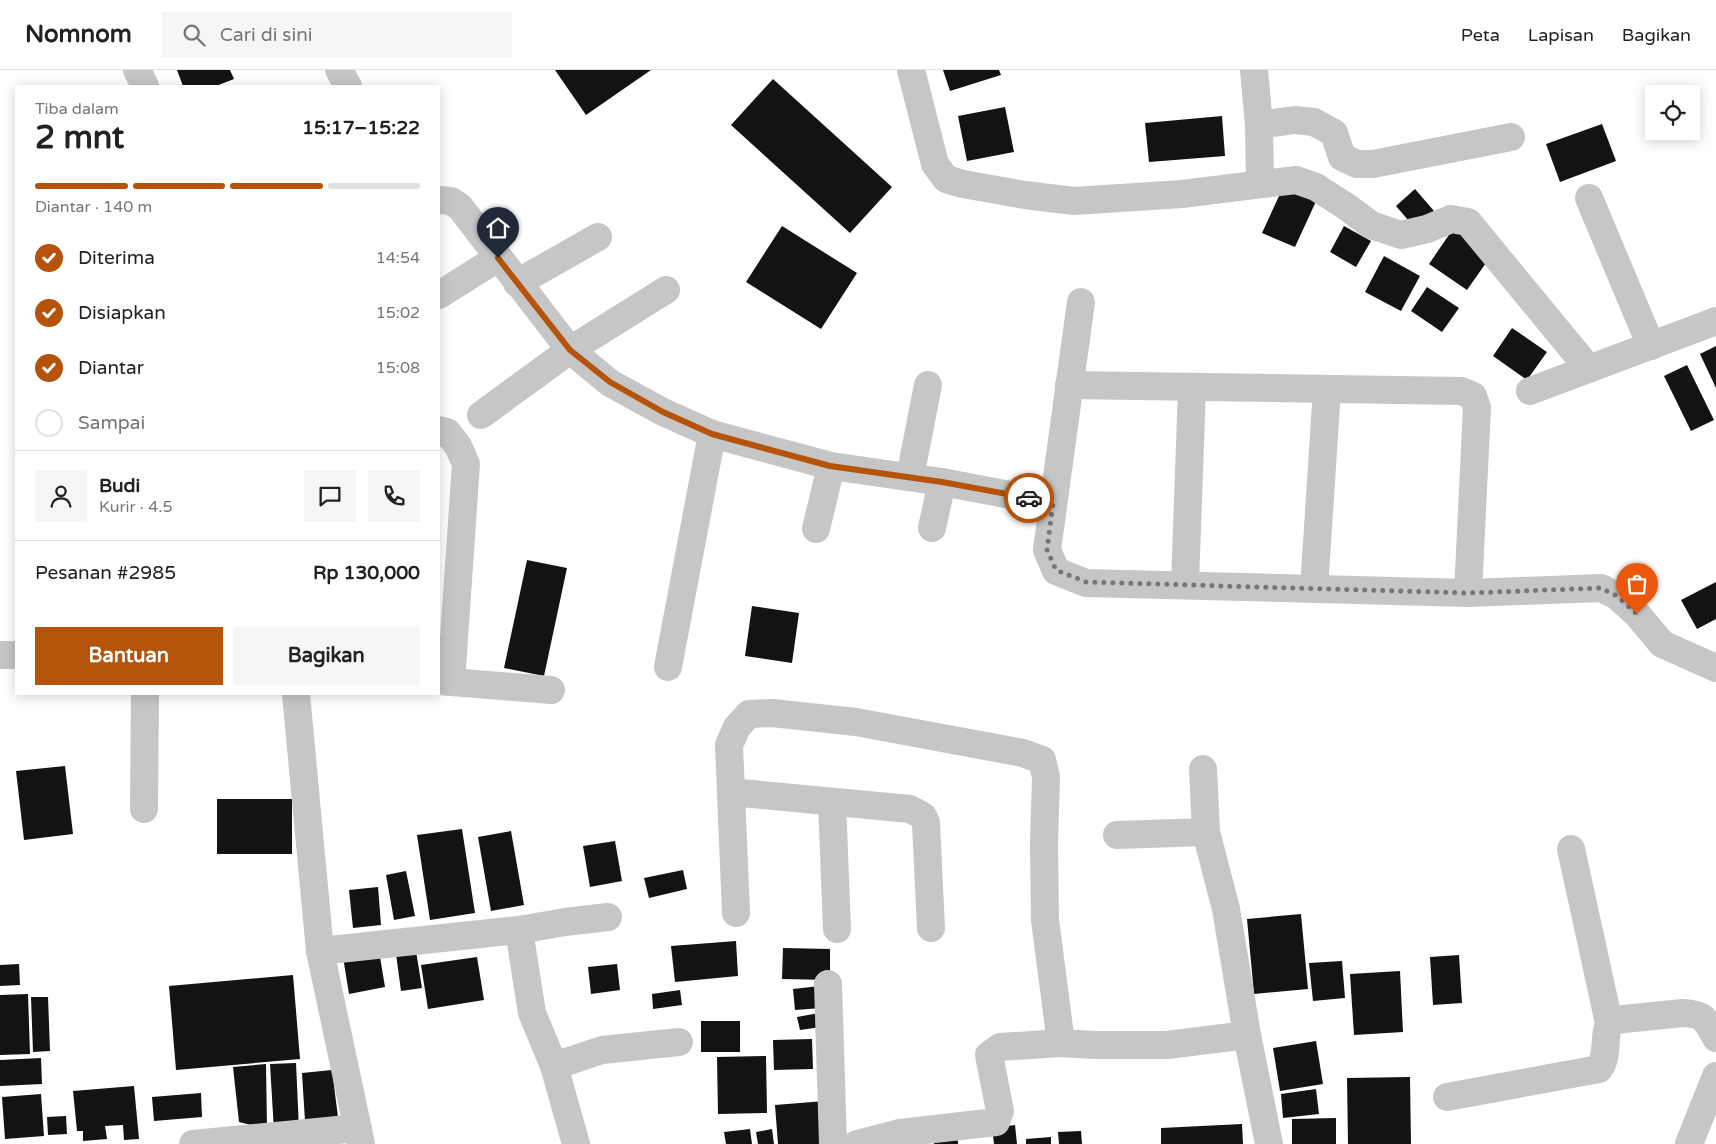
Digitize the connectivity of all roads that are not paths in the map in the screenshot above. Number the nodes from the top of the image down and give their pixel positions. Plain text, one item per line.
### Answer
1 (137, 70) edge
2 (340, 70) edge
3 (911, 70) edge
4 (1254, 70) edge
5 (144, 85) edge
6 (348, 85) edge
7 (1260, 124) junction
8 (1511, 136) dead end
9 (1260, 184) junction
10 (1589, 198) dead end
11 (440, 200) edge
12 (598, 237) dead end
13 (498, 258) junction
14 (517, 283) junction
15 (666, 290) dead end
16 (440, 294) edge
17 (1081, 302) dead end
18 (1716, 321) edge
19 (1650, 346) junction
20 (570, 350) junction
21 (1589, 369) junction
22 (928, 385) dead end
23 (1070, 385) junction
24 (1192, 387) junction
25 (1327, 389) junction
26 (1530, 391) dead end
27 (481, 415) dead end
28 (440, 430) edge
29 (712, 434) junction
30 (830, 466) junction
31 (910, 477) junction
32 (942, 482) junction
33 (1053, 503) junction
34 (932, 528) dead end
35 (816, 529) dead end
36 (1185, 585) junction
37 (1314, 589) junction
38 (1468, 593) junction
39 (0, 654) edge
40 (15, 655) edge
41 (668, 667) dead end
42 (1716, 668) edge
43 (445, 681) edge
44 (551, 690) dead end
45 (145, 695) edge
46 (296, 695) edge
47 (1203, 769) dead end
48 (731, 792) junction
49 (832, 802) junction
50 (144, 809) dead end
51 (1206, 832) junction
52 (1118, 835) dead end
53 (1571, 849) dead end
54 (736, 913) dead end
55 (608, 917) dead end
56 (931, 928) dead end
57 (837, 929) dead end
58 (519, 930) junction
59 (320, 951) junction
60 (828, 984) dead end
61 (1609, 1023) junction
62 (1246, 1035) junction
63 (1716, 1038) edge
64 (679, 1042) dead end
65 (1061, 1043) junction
66 (554, 1066) junction
67 (1716, 1076) edge
68 (1447, 1097) dead end
69 (360, 1136) edge
70 (900, 1138) edge
71 (193, 1144) edge
72 (576, 1144) edge
73 (833, 1144) edge
74 (857, 1144) edge
75 (1269, 1144) edge
76 (1689, 1144) edge

1 - 5 street
2 - 6 street
3 - 9 street
4 - 7 street
7 - 8 street
7 - 9 street
9 - 21 street
10 - 19 street
11 - 13 street
12 - 14 street
13 - 14 street
13 - 16 street
14 - 20 street
15 - 20 street
17 - 23 street
18 - 19 street
19 - 21 street
20 - 27 street
20 - 29 street
21 - 26 street
22 - 31 street
23 - 24 street
23 - 33 street
24 - 25 street
24 - 36 street
25 - 37 street
25 - 38 street
28 - 43 street
29 - 30 street
29 - 41 street
30 - 31 street
30 - 35 street
31 - 32 street
32 - 33 street
32 - 34 street
33 - 36 street
36 - 37 street
37 - 38 street
38 - 42 street
39 - 40 street
43 - 44 street
45 - 50 street
46 - 59 street
47 - 51 street
48 - 49 street
48 - 54 street
48 - 65 street
49 - 56 street
49 - 57 street
51 - 52 street
51 - 62 street
53 - 61 street
55 - 58 street
58 - 59 street
58 - 66 street
59 - 69 street
60 - 73 street
61 - 63 street
61 - 68 street
62 - 65 street
62 - 75 street
64 - 66 street
65 - 70 street
66 - 72 street
67 - 76 street
69 - 71 street
70 - 74 street

